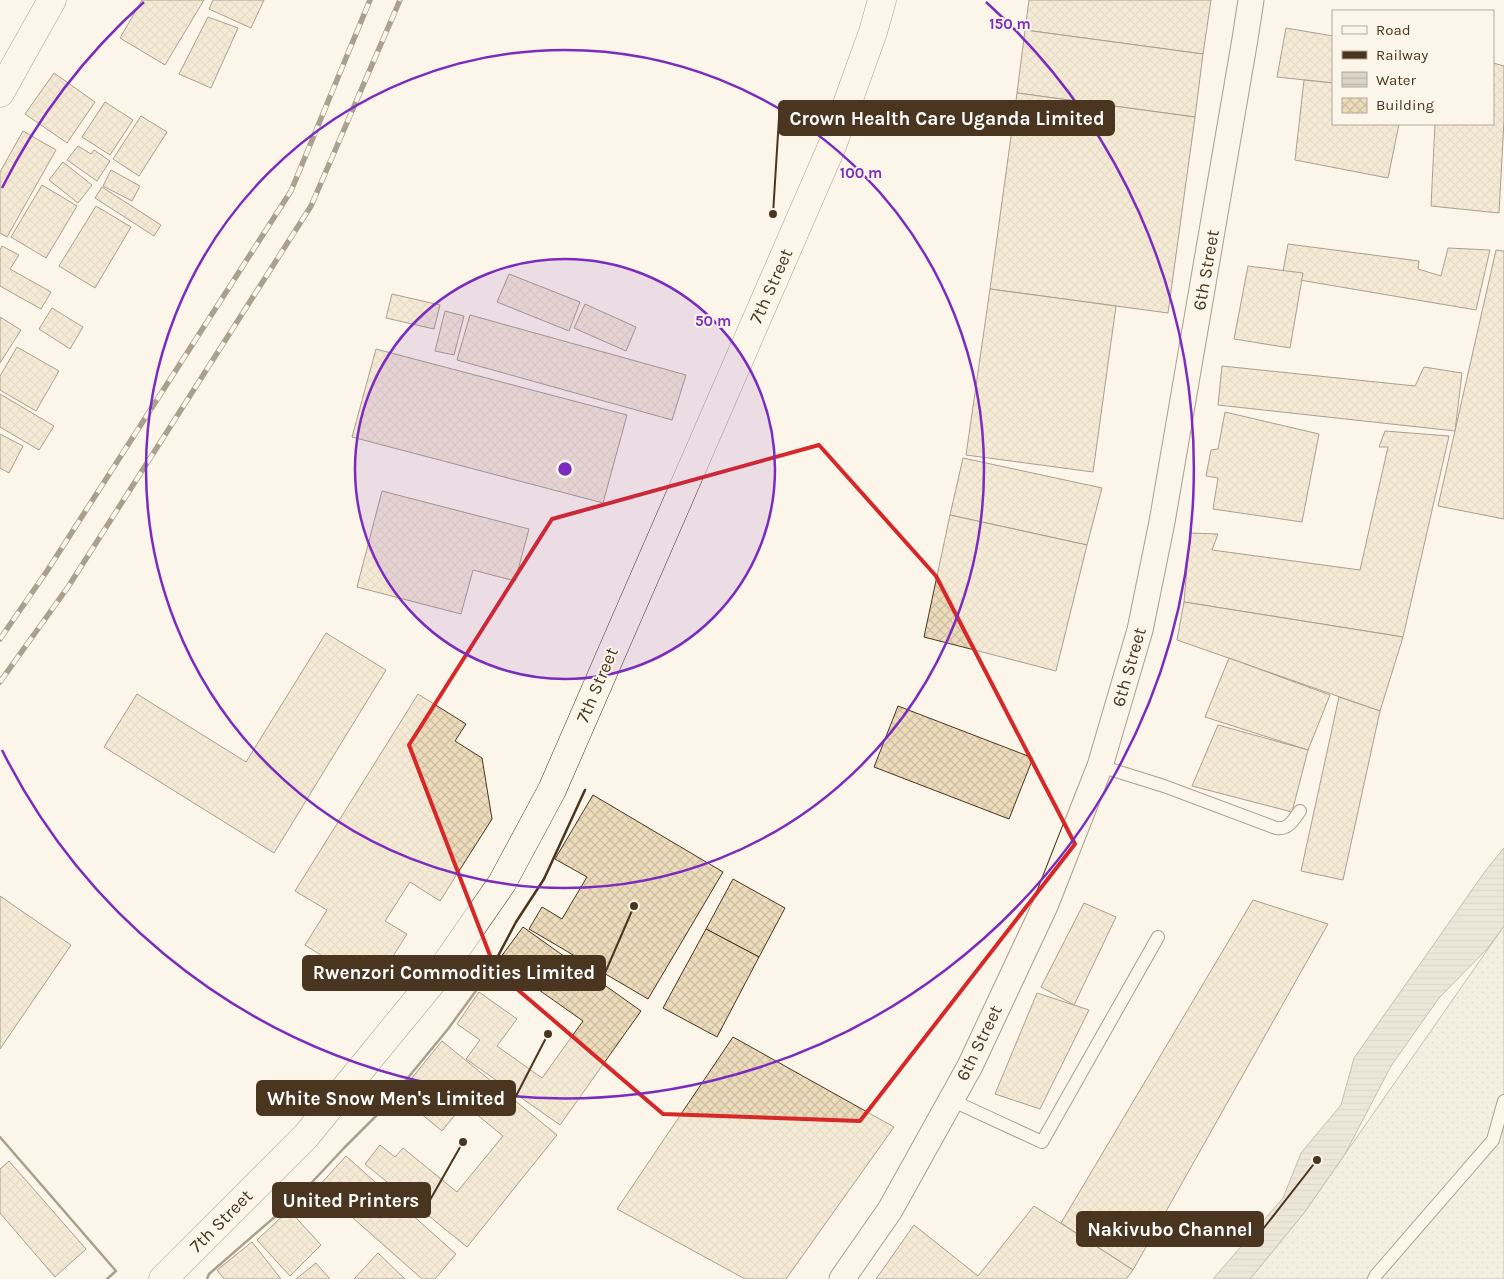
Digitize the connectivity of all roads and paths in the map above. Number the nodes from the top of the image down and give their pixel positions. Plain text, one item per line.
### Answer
1 (52, 0) edge
2 (882, 0) edge
3 (1251, 0) edge
4 (4, 78) edge
5 (1100, 766) junction
6 (1300, 810) dead end
7 (1158, 937) dead end
8 (951, 1100) junction
9 (1504, 1100) edge
10 (163, 1279) edge
11 (842, 1279) edge
12 (1374, 1279) edge

1 - 4 street
2 - 10 street, 7th Street
3 - 5 street, 6th Street
5 - 6 lane
5 - 8 street, 6th Street
7 - 8 lane
8 - 11 street, 6th Street
9 - 12 lane

